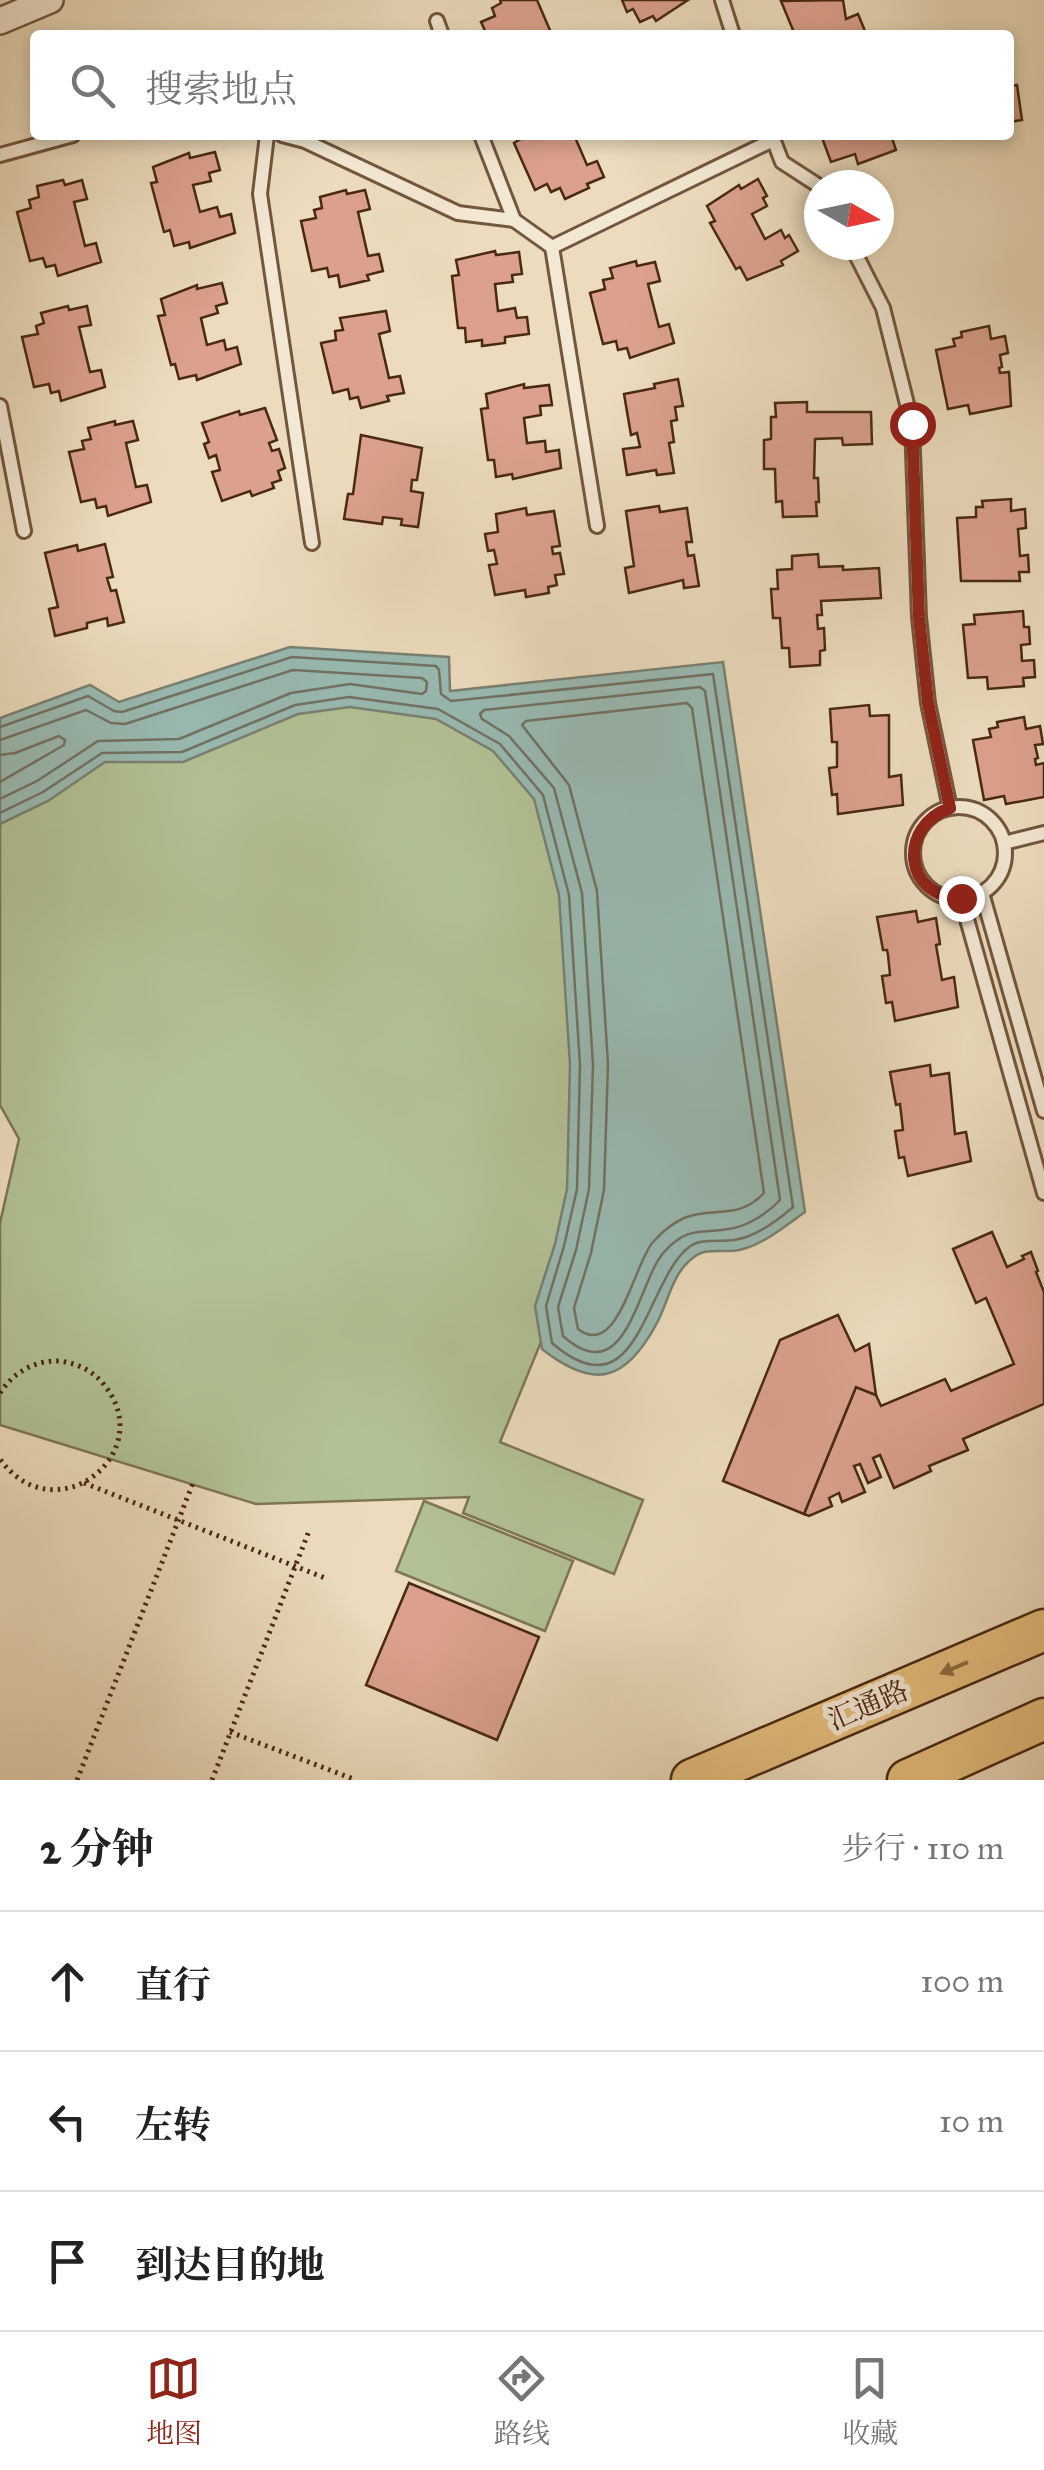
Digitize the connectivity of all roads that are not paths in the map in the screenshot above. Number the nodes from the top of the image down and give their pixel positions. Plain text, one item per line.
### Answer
1 (50, 0) edge
2 (722, 0) edge
3 (0, 21) edge
4 (731, 30) edge
5 (55, 140) edge
6 (266, 140) edge
7 (305, 140) edge
8 (483, 140) edge
9 (768, 140) edge
10 (773, 140) edge
11 (0, 155) edge
12 (804, 176) edge
13 (514, 220) junction
14 (552, 247) junction
15 (859, 260) edge
16 (0, 406) edge
17 (597, 526) dead end
18 (24, 531) dead end
19 (312, 543) dead end
20 (950, 808) junction
21 (1044, 834) edge
22 (1004, 843) junction
23 (982, 892) junction
24 (961, 898) junction
25 (1044, 1111) edge
26 (1044, 1194) edge
27 (1044, 1630) edge
28 (1044, 1719) edge
29 (692, 1780) edge
30 (908, 1780) edge

1 - 3 street
2 - 4 lane
5 - 11 lane
6 - 19 lane
7 - 13 lane
8 - 13 lane
9 - 14 lane
10 - 12 lane
13 - 14 lane
14 - 17 lane
15 - 20 lane
16 - 18 lane
20 - 22 lane
20 - 24 lane
21 - 22 lane
22 - 23 lane
23 - 24 lane
23 - 25 lane
24 - 26 lane
27 -> 29 main road, 汇通路
28 - 30 main road

